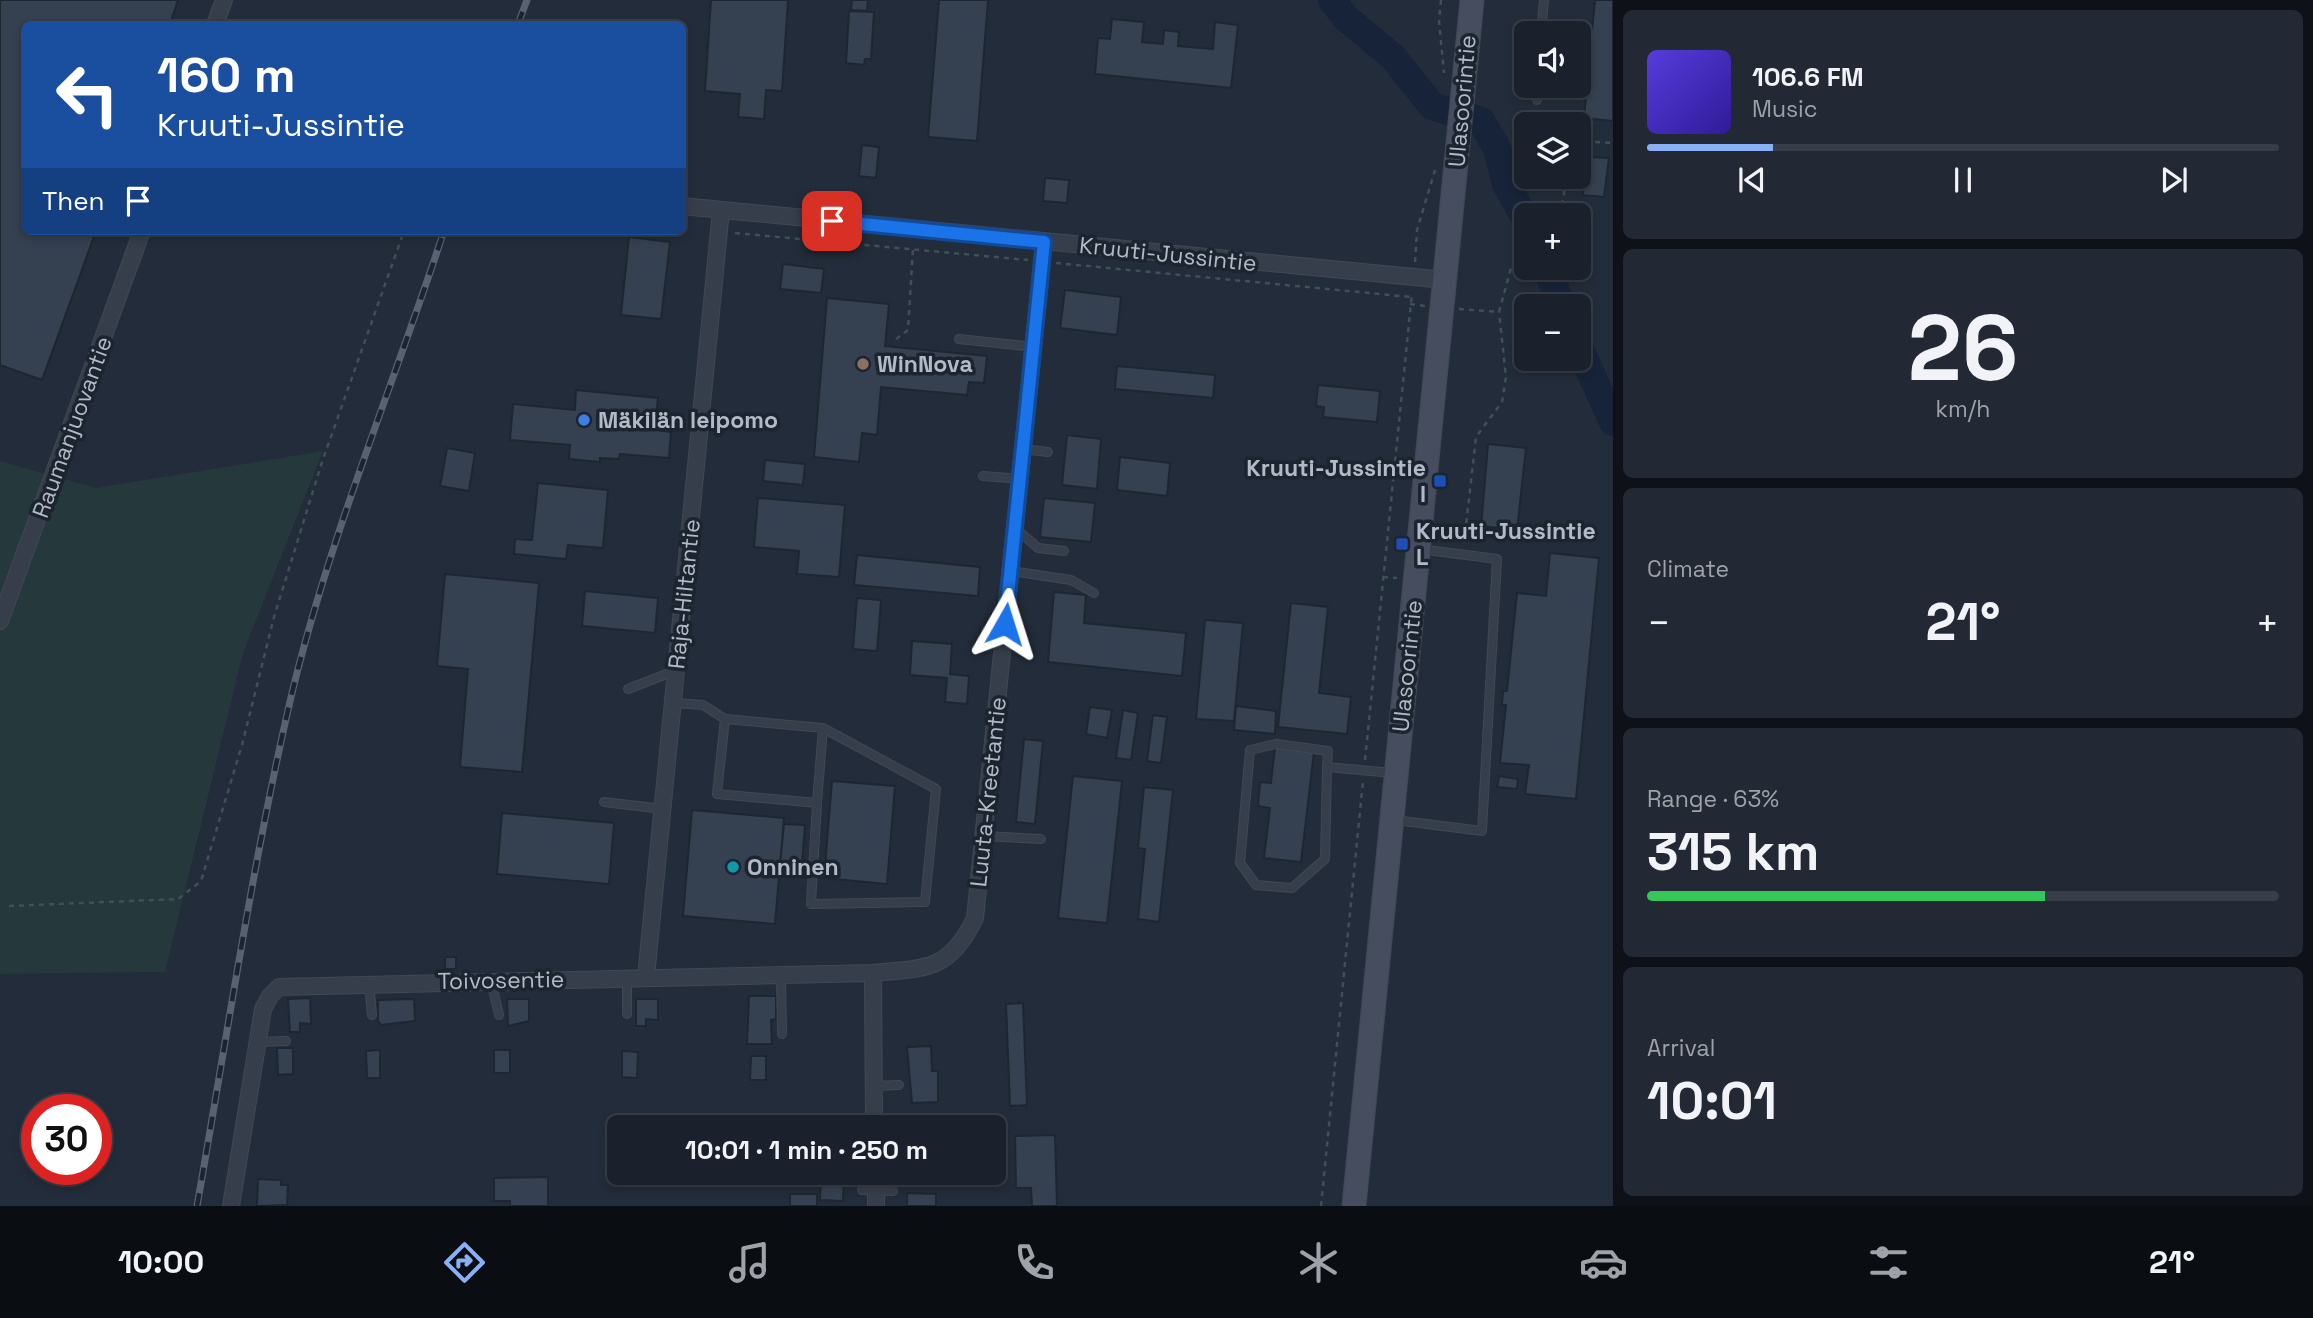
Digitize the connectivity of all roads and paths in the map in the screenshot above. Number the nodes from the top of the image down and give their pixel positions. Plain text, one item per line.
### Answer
1 (223, 0) edge
2 (1441, 0) edge
3 (1472, 0) edge
4 (1544, 0) edge
5 (216, 21) edge
6 (1543, 21) edge
7 (1445, 80) dead end
8 (1591, 142) edge
9 (1613, 143) edge
10 (1437, 160) dead end
11 (686, 206) edge
12 (722, 210) junction
13 (719, 231) junction
14 (141, 235) edge
15 (403, 235) edge
16 (1044, 242) junction
17 (913, 249) junction
18 (1042, 261) junction
19 (1514, 266) edge
20 (1414, 278) junction
21 (1445, 281) junction
22 (1411, 297) junction
23 (1443, 308) junction
24 (1499, 312) junction
25 (896, 339) dead end
26 (959, 339) dead end
27 (1034, 347) junction
28 (1023, 449) junction
29 (1048, 452) dead end
30 (982, 476) dead end
31 (1020, 480) junction
32 (1015, 528) junction
33 (1419, 549) junction
34 (1065, 551) dead end
35 (1463, 555) junction
36 (1011, 571) junction
37 (1094, 593) dead end
38 (0, 621) edge
39 (677, 670) junction
40 (628, 689) dead end
41 (674, 703) junction
42 (725, 719) junction
43 (823, 728) junction
44 (1327, 767) junction
45 (1364, 770) junction
46 (1396, 773) junction
47 (604, 802) dead end
48 (817, 803) junction
49 (663, 809) junction
50 (1392, 820) junction
51 (984, 836) junction
52 (1041, 839) dead end
53 (9, 906) dead end
54 (949, 957) joint
55 (873, 973) junction
56 (781, 975) junction
57 (646, 977) junction
58 (627, 978) junction
59 (491, 981) junction
60 (369, 983) junction
61 (627, 1014) dead end
62 (372, 1015) dead end
63 (499, 1015) dead end
64 (782, 1034) dead end
65 (286, 1041) dead end
66 (258, 1042) junction
67 (899, 1085) dead end
68 (873, 1086) junction
69 (874, 1115) edge
70 (894, 1191) dead end
71 (871, 1196) edge
72 (231, 1206) edge
73 (1321, 1206) edge
74 (1354, 1206) edge

1 - 5 street
2 - 7 path
3 - 21 street, Ulasoorintie
4 - 6 lane
8 - 9 path
10 - 20 path
11 - 12 street, Kruuti-Jussintie
12 - 13 street, Raja-Hiltantie
12 - 16 street, Kruuti-Jussintie
13 - 17 path
13 - 39 street, Raja-Hiltantie
14 - 38 street, Raumanjuovantie
15 - 53 path
16 - 18 street, Luuta-Kreetantie
16 - 20 street, Kruuti-Jussintie
17 - 18 path
17 - 25 path
18 - 22 path
18 - 27 street, Luuta-Kreetantie
19 - 24 path
20 - 21 street, Kruuti-Jussintie
20 - 22 path
21 - 23 street, Ulasoorintie
22 - 45 path
23 - 24 path
23 - 33 street, Ulasoorintie
24 - 35 path
26 - 27 lane
27 - 28 street, Luuta-Kreetantie
28 - 29 lane
28 - 31 street, Luuta-Kreetantie
30 - 31 lane
31 - 32 street, Luuta-Kreetantie
32 - 34 lane
32 - 36 street, Luuta-Kreetantie
33 - 35 lane
33 - 46 street, Ulasoorintie
35 - 50 lane
36 - 37 lane
36 - 51 street, Luuta-Kreetantie
39 - 40 lane
39 - 41 street, Raja-Hiltantie
41 - 42 lane
41 - 49 street, Raja-Hiltantie
42 - 43 lane
42 - 48 lane
43 - 48 lane
43 - 48 lane
44 - 44 lane
44 - 45 lane
45 - 46 lane
45 - 73 path
46 - 50 street, Ulasoorintie
47 - 49 lane
49 - 57 street, Raja-Hiltantie
50 - 74 street, Ulasoorintie
51 - 52 lane
51 - 54 street, Luuta-Kreetantie
54 - 55 street, Toivosentie
55 - 56 street, Toivosentie
55 - 68 street
56 - 57 street, Toivosentie
56 - 64 lane
57 - 58 street, Toivosentie
58 - 59 street, Toivosentie
58 - 61 lane
59 - 60 street, Toivosentie
59 - 63 lane
60 - 62 lane
60 - 66 street, Toivosentie
65 - 66 lane
66 - 72 street, Toivosentie
67 - 68 lane
68 - 69 street
70 - 71 lane

